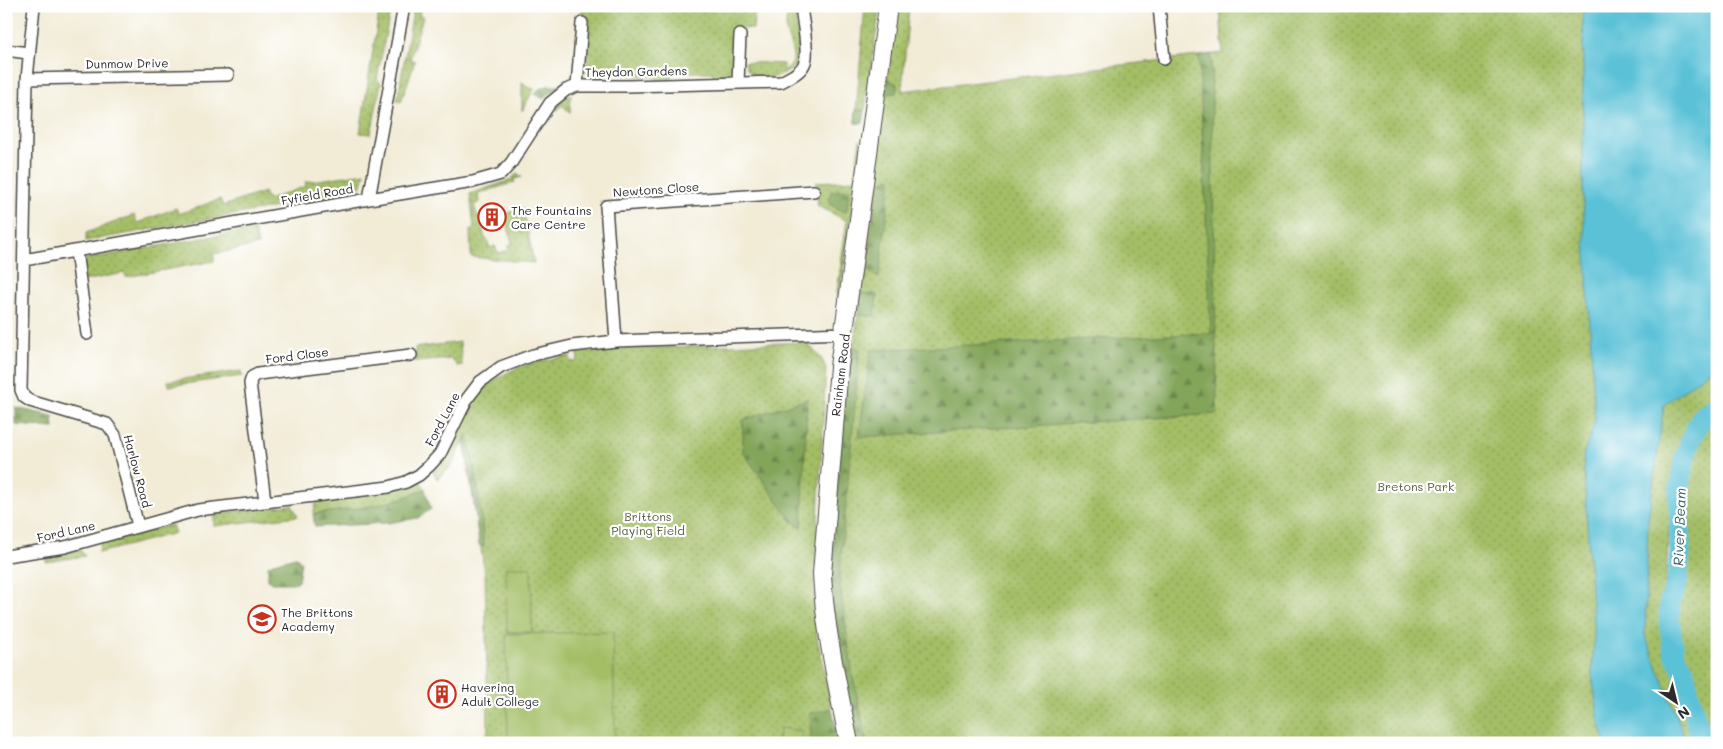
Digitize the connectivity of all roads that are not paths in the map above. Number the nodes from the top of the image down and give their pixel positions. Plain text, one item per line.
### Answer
1 (34, 6) edge
2 (404, 6) edge
3 (801, 6) edge
4 (888, 6) edge
5 (1158, 6) edge
6 (582, 23) dead end
7 (740, 35) dead end
8 (6, 50) edge
9 (28, 54) junction
10 (1164, 59) dead end
11 (228, 75) dead end
12 (27, 79) junction
13 (738, 82) junction
14 (577, 86) junction
15 (814, 191) dead end
16 (369, 199) junction
17 (76, 250) junction
18 (24, 260) junction
19 (845, 333) junction
20 (87, 334) dead end
21 (616, 341) junction
22 (411, 355) dead end
23 (265, 501) junction
24 (138, 526) junction
25 (6, 556) edge
26 (849, 743) edge

1 - 9 street, Harlow Road
2 - 16 street, Fyfield Road
3 - 13 street, Theydon Gardens
4 - 19 main road, Rainham Road
5 - 10 street
6 - 14 street
7 - 13 street
8 - 9 street
9 - 12 street, Harlow Road
11 - 12 street, Dunmow Drive
12 - 18 street, Harlow Road
13 - 14 street, Theydon Gardens
14 - 16 street, Theydon Gardens
15 - 21 street, Newtons Close
16 - 17 street, Fyfield Road
17 - 18 street, Fyfield Road
17 - 20 street
18 - 24 street, Harlow Road
19 - 21 street, Ford Lane
19 - 26 main road, Rainham Road
21 - 23 street, Ford Lane
22 - 23 street, Ford Close
23 - 24 street, Ford Lane
24 - 25 street, Ford Lane

